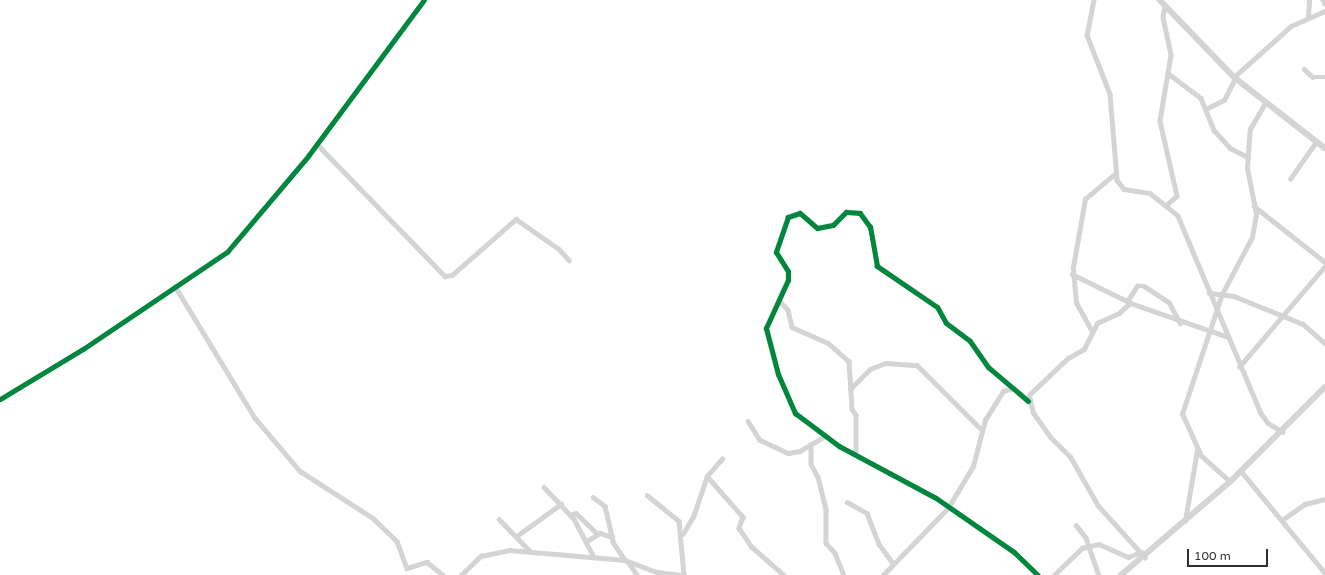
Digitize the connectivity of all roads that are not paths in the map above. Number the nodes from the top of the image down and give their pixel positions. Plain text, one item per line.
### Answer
1 (424, 0) edge
2 (1094, 0) edge
3 (1160, 0) edge
4 (1309, 0) edge
5 (1323, 0) edge
6 (1325, 4) edge
7 (1165, 6) junction
8 (1325, 11) edge
9 (1308, 16) junction
10 (1304, 69) dead end
11 (1169, 74) junction
12 (1325, 77) edge
13 (1234, 78) junction
14 (1265, 103) junction
15 (1206, 109) junction
16 (1316, 142) junction
17 (317, 144) junction
18 (1325, 148) edge
19 (1248, 157) junction
20 (1114, 174) junction
21 (1290, 179) dead end
22 (1166, 205) junction
23 (1254, 206) junction
24 (569, 260) dead end
25 (1325, 262) edge
26 (1325, 266) edge
27 (1072, 274) junction
28 (175, 286) junction
29 (1209, 293) junction
30 (1222, 294) junction
31 (779, 300) junction
32 (1129, 302) junction
33 (1216, 311) junction
34 (1280, 316) junction
35 (1180, 322) junction
36 (1091, 330) junction
37 (1208, 330) junction
38 (1228, 337) junction
39 (1325, 343) edge
40 (1239, 367) junction
41 (1325, 387) edge
42 (1014, 388) junction
43 (850, 389) junction
44 (0, 399) edge
45 (1028, 401) junction
46 (748, 421) dead end
47 (982, 430) junction
48 (1283, 432) junction
49 (825, 436) junction
50 (811, 444) junction
51 (1197, 450) junction
52 (856, 453) junction
53 (722, 459) dead end
54 (1241, 471) junction
55 (707, 476) junction
56 (1230, 482) junction
57 (544, 487) dead end
58 (647, 495) dead end
59 (593, 497) dead end
60 (1325, 499) edge
61 (847, 502) dead end
62 (561, 504) junction
63 (948, 508) junction
64 (570, 515) junction
65 (499, 518) dead end
66 (1282, 520) junction
67 (1185, 521) junction
68 (1076, 525) dead end
69 (598, 534) junction
70 (683, 534) junction
71 (518, 535) junction
72 (612, 538) junction
73 (586, 541) junction
74 (1089, 546) junction
75 (529, 550) junction
76 (1143, 555) junction
77 (594, 557) junction
78 (627, 561) junction
79 (893, 563) junction
80 (1325, 573) edge
81 (443, 575) edge
82 (461, 575) edge
83 (637, 575) edge
84 (681, 575) edge
85 (684, 575) edge
86 (784, 575) edge
87 (844, 575) edge
88 (883, 575) edge
89 (1038, 575) edge
90 (1054, 575) edge
91 (1099, 575) edge
92 (1121, 575) edge

1 - 17 street
2 - 20 street
3 - 7 street
4 - 9 street
5 - 6 street
7 - 11 street
7 - 13 street
8 - 9 street
9 - 13 street
10 - 12 street
11 - 15 street
11 - 22 street
13 - 14 street
13 - 15 street
14 - 16 street
14 - 19 street
15 - 19 street
16 - 18 street
16 - 21 street
17 - 24 street
17 - 28 street
19 - 23 street
20 - 22 street
20 - 27 street
22 - 29 street
23 - 25 street
23 - 30 street
26 - 34 street
27 - 32 street
27 - 36 street
28 - 44 street
28 - 81 street
29 - 30 street
29 - 33 street
30 - 33 street
30 - 34 street
31 - 42 street
31 - 43 street
31 - 49 street
32 - 35 street
32 - 35 street
32 - 36 street
33 - 37 street
33 - 38 street
34 - 39 street
34 - 40 street
35 - 37 street
36 - 45 street
37 - 38 street
37 - 51 street
38 - 40 street
40 - 48 street
41 - 48 street
42 - 45 street
42 - 47 street
43 - 47 street
43 - 52 street
45 - 76 street
46 - 50 street
47 - 63 street
48 - 54 street
49 - 50 street
49 - 52 street
50 - 87 street
51 - 56 street
51 - 67 street
52 - 63 street
53 - 55 street
54 - 56 street
54 - 66 street
55 - 70 street
55 - 86 street
56 - 67 street
57 - 62 street
58 - 70 street
59 - 72 street
60 - 66 street
61 - 79 street
62 - 64 street
62 - 71 street
63 - 79 street
63 - 89 street
64 - 69 street
64 - 73 street
65 - 71 street
66 - 80 street
67 - 76 street
68 - 74 street
69 - 72 street
69 - 73 street
70 - 85 street
71 - 75 street
72 - 78 street
73 - 77 street
74 - 76 street
74 - 90 street
74 - 91 street
75 - 77 street
75 - 82 street
76 - 92 street
77 - 78 street
78 - 83 street
78 - 84 street
79 - 88 street

